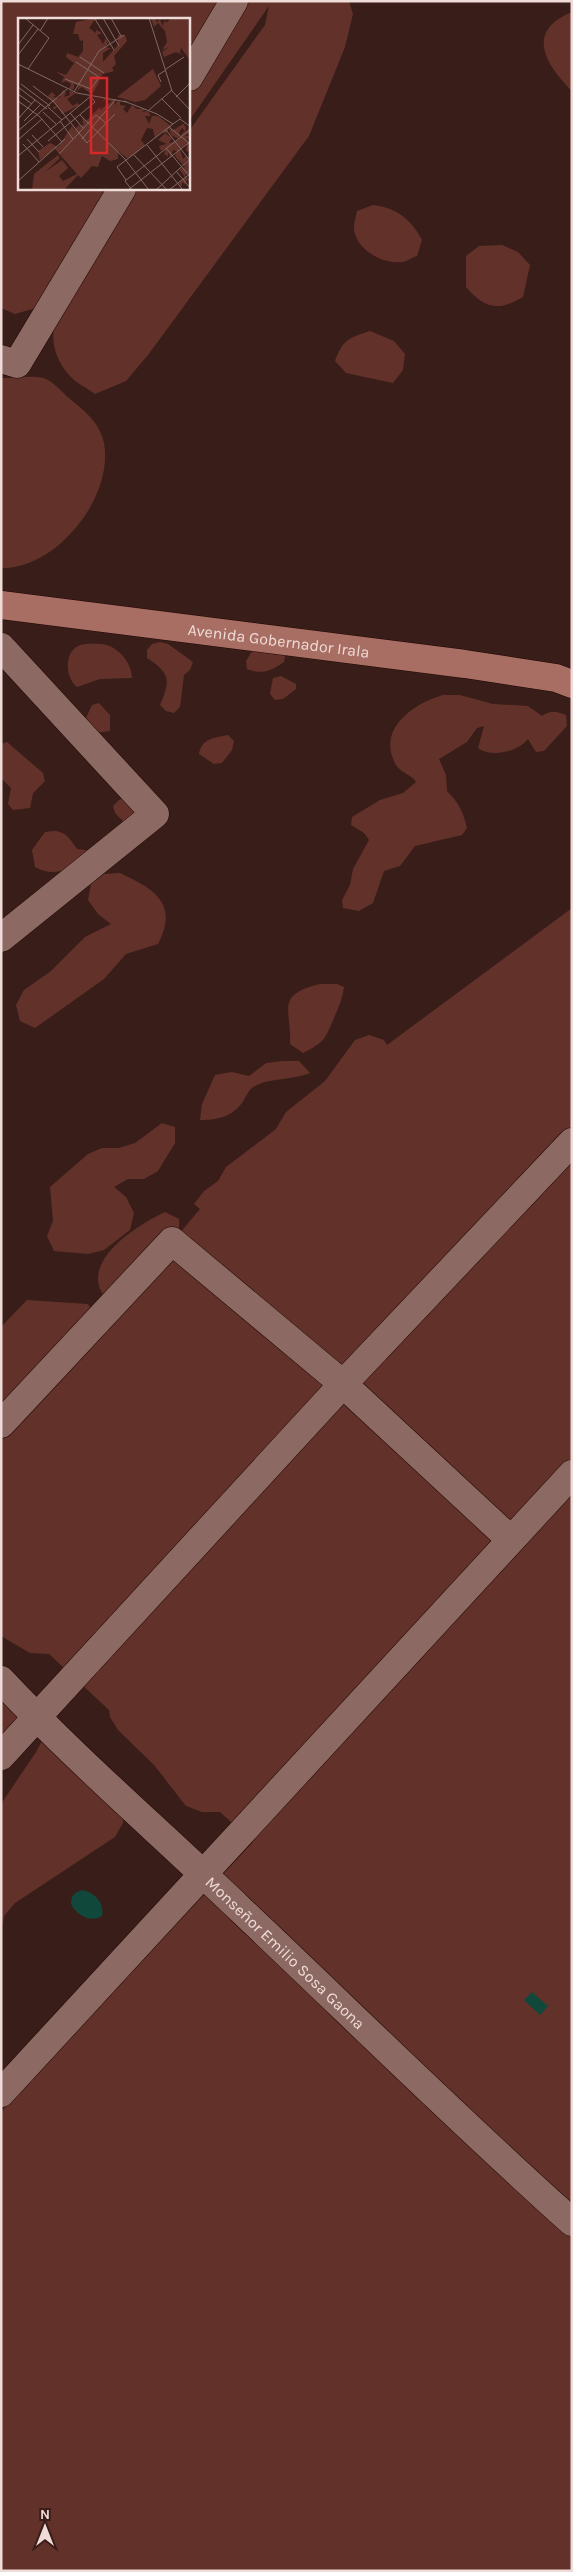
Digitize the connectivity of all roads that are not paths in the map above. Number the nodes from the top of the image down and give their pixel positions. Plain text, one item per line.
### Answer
1 (234, 1) edge
2 (190, 74) edge
3 (121, 190) edge
4 (1, 359) edge
5 (1, 605) edge
6 (1, 647) edge
7 (567, 680) edge
8 (1, 938) edge
9 (572, 1142) edge
10 (343, 1384) junction
11 (1, 1424) edge
12 (572, 1474) edge
13 (510, 1539) junction
14 (1, 1680) edge
15 (37, 1718) junction
16 (1, 1756) edge
17 (202, 1873) junction
18 (1, 2093) edge
19 (572, 2222) edge

1 - 2 street
3 - 4 street
5 - 7 main road, Avenida Gobernador Irala
6 - 8 street
9 - 10 street
10 - 11 street
10 - 13 street
10 - 15 street
12 - 13 street
13 - 17 street
14 - 15 street, Monseñor Emilio Sosa Gaona
15 - 16 street
15 - 17 street, Monseñor Emilio Sosa Gaona
17 - 18 street
17 - 19 street, Monseñor Emilio Sosa Gaona

